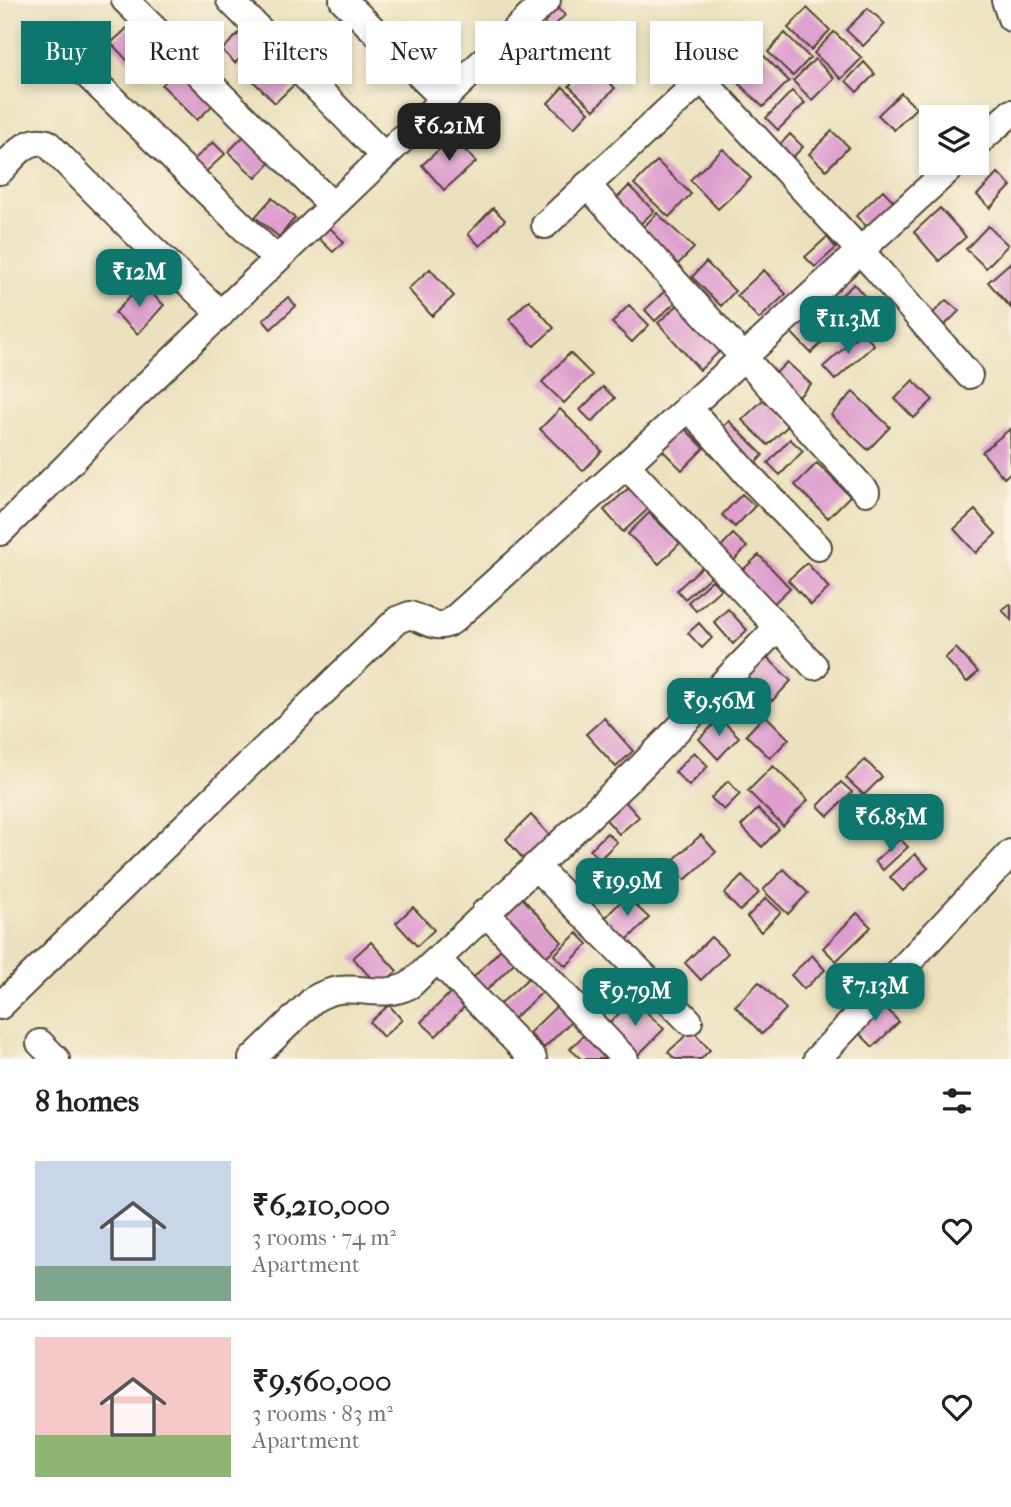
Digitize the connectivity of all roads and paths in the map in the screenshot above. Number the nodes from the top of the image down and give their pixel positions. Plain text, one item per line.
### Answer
1 (125, 0) edge
2 (230, 0) edge
3 (343, 0) edge
4 (547, 0) edge
5 (1005, 0) edge
6 (1011, 18) edge
7 (97, 84) edge
8 (443, 99) junction
9 (1011, 113) edge
10 (989, 132) edge
11 (384, 156) junction
12 (0, 171) edge
13 (943, 175) edge
14 (587, 185) junction
15 (332, 205) junction
16 (545, 225) dead end
17 (860, 251) junction
18 (276, 259) junction
19 (221, 314) junction
20 (743, 357) junction
21 (969, 374) dead end
22 (688, 407) junction
23 (626, 465) junction
24 (866, 492) dead end
25 (0, 532) edge
26 (818, 547) dead end
27 (778, 626) junction
28 (814, 666) dead end
29 (1011, 853) edge
30 (535, 866) junction
31 (485, 912) junction
32 (438, 960) junction
33 (0, 1006) edge
34 (689, 1021) dead end
35 (251, 1059) edge
36 (533, 1059) edge
37 (625, 1059) edge
38 (817, 1059) edge

1 - 15 street
2 - 11 street
3 - 8 street
4 - 8 street
5 - 6 street
7 - 18 street
8 - 11 street
9 - 10 street
11 - 15 street
12 - 19 street
13 - 17 street
14 - 16 street
14 - 17 street
14 - 20 street
15 - 18 street
17 - 20 street
17 - 21 street
18 - 19 street
19 - 25 street
20 - 22 street
20 - 24 street
22 - 23 street
22 - 26 street
23 - 27 street
23 - 33 street
27 - 28 street
27 - 30 street
29 - 38 street
30 - 31 street
30 - 34 street
31 - 32 street
31 - 37 street
32 - 35 street
32 - 36 street

